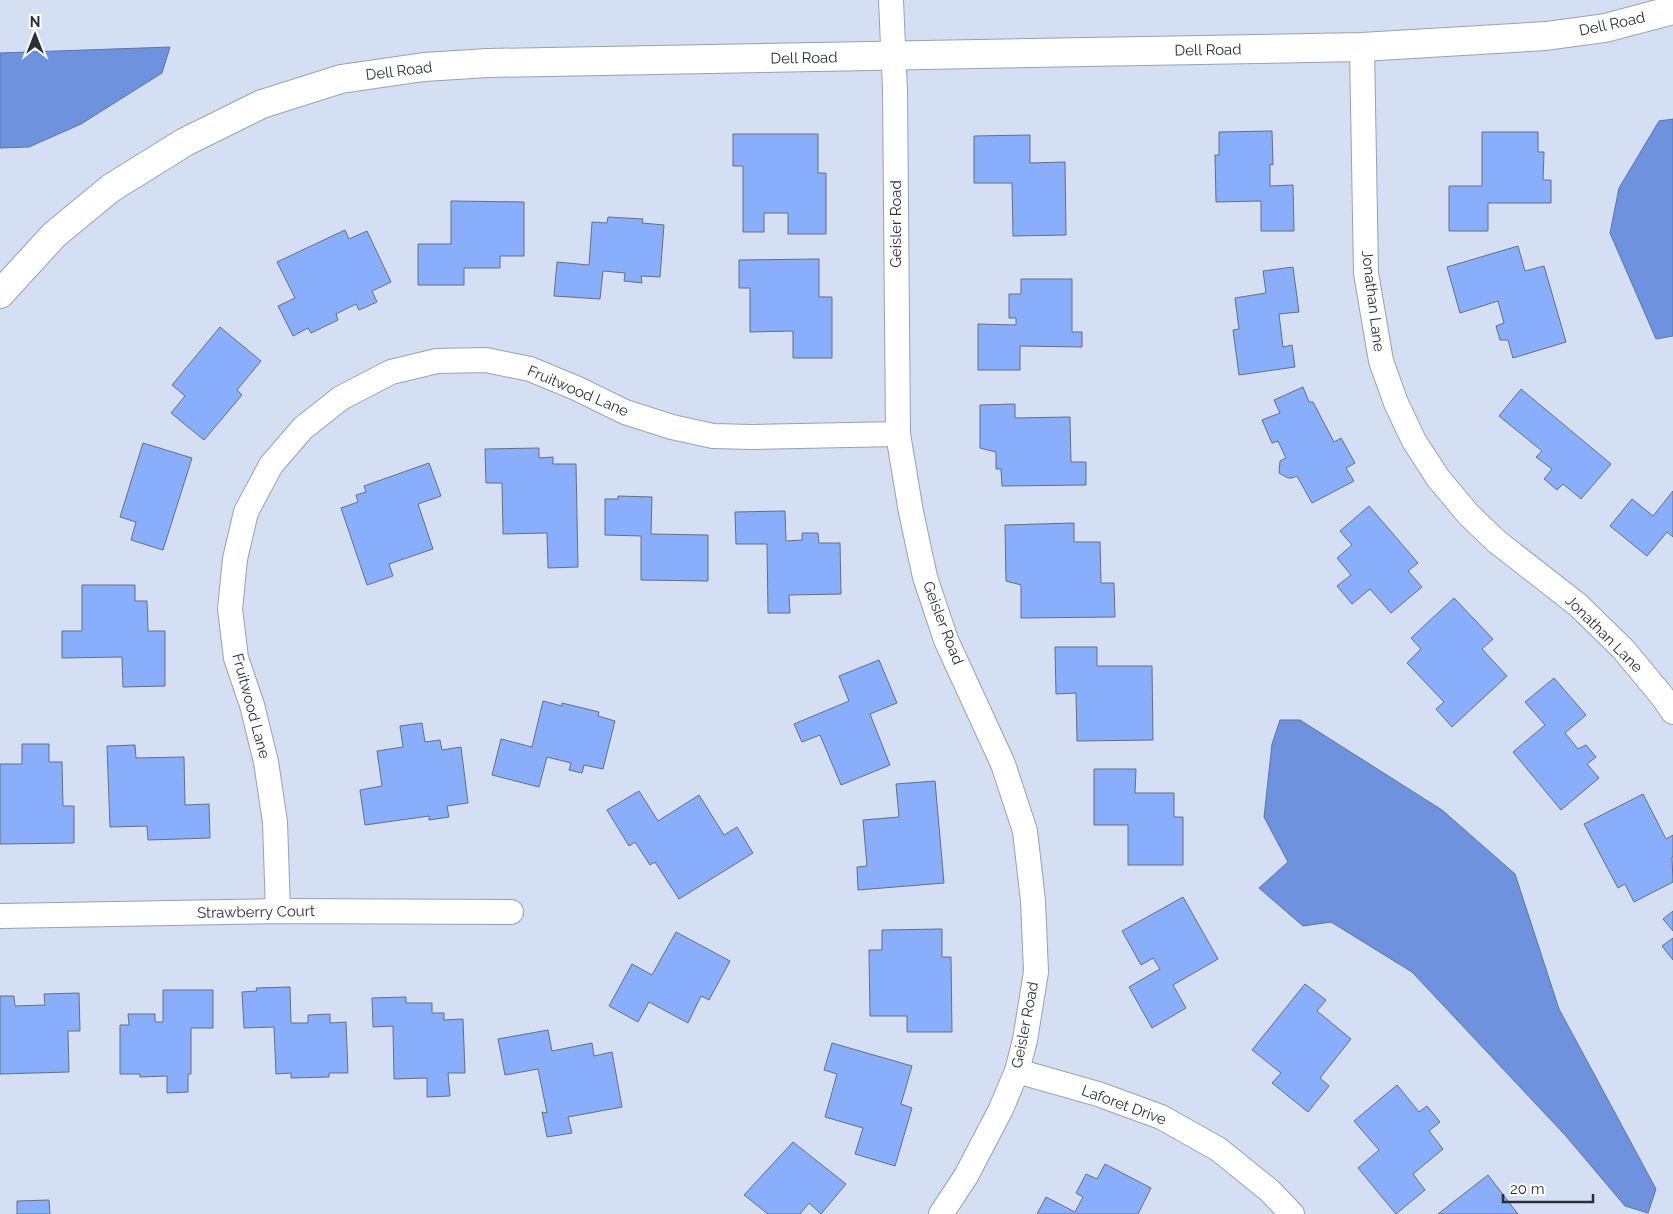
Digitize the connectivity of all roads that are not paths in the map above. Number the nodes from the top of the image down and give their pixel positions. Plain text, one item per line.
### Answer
1 (891, 0) edge
2 (1673, 10) edge
3 (1362, 47) junction
4 (894, 56) junction
5 (0, 292) edge
6 (898, 434) junction
7 (1669, 699) edge
8 (278, 911) junction
9 (511, 912) dead end
10 (0, 916) edge
11 (1017, 1071) junction
12 (941, 1214) edge
13 (1292, 1214) edge

1 - 4 street, Geisler Road
2 - 3 street, Dell Road
3 - 4 street, Dell Road
3 - 7 street, Jonathan Lane
4 - 5 street, Dell Road
4 - 6 street, Geisler Road
6 - 8 street, Fruitwood Lane
6 - 11 street, Geisler Road
8 - 9 street, Strawberry Court
8 - 10 street, Strawberry Court
11 - 12 street, Geisler Road
11 - 13 street, Laforet Drive

